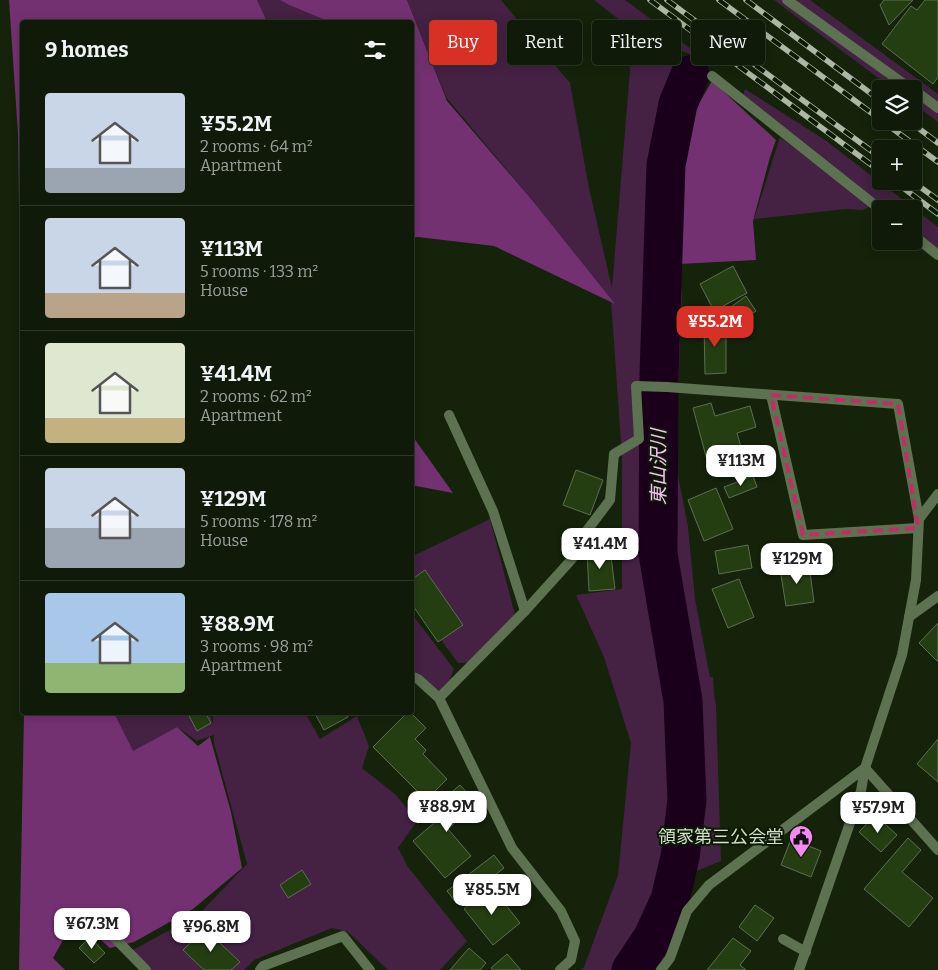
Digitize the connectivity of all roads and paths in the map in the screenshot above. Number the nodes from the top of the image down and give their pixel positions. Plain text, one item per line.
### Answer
1 (786, 0) edge
2 (712, 76) dead end
3 (899, 80) edge
4 (922, 96) edge
5 (938, 108) edge
6 (872, 203) edge
7 (922, 242) edge
8 (938, 255) edge
9 (771, 395) junction
10 (450, 415) dead end
11 (938, 494) edge
12 (919, 524) junction
13 (938, 596) edge
14 (525, 611) junction
15 (909, 617) junction
16 (414, 677) edge
17 (439, 698) junction
18 (865, 768) junction
19 (938, 850) edge
20 (62, 912) dead end
21 (783, 938) dead end
22 (806, 952) junction
23 (146, 970) edge
24 (260, 970) edge
25 (370, 970) edge
26 (560, 970) edge
27 (661, 970) edge
28 (799, 970) edge

1 - 3 street
2 - 6 street
4 - 5 street
7 - 8 street
9 - 12 street
9 - 12 street
9 - 14 street
10 - 14 street
11 - 12 street
12 - 15 street
13 - 15 street
14 - 17 street
15 - 18 street
16 - 17 street
17 - 26 street
18 - 19 street
18 - 22 street
18 - 27 street
20 - 23 street
21 - 22 street
22 - 28 street
24 - 25 street

